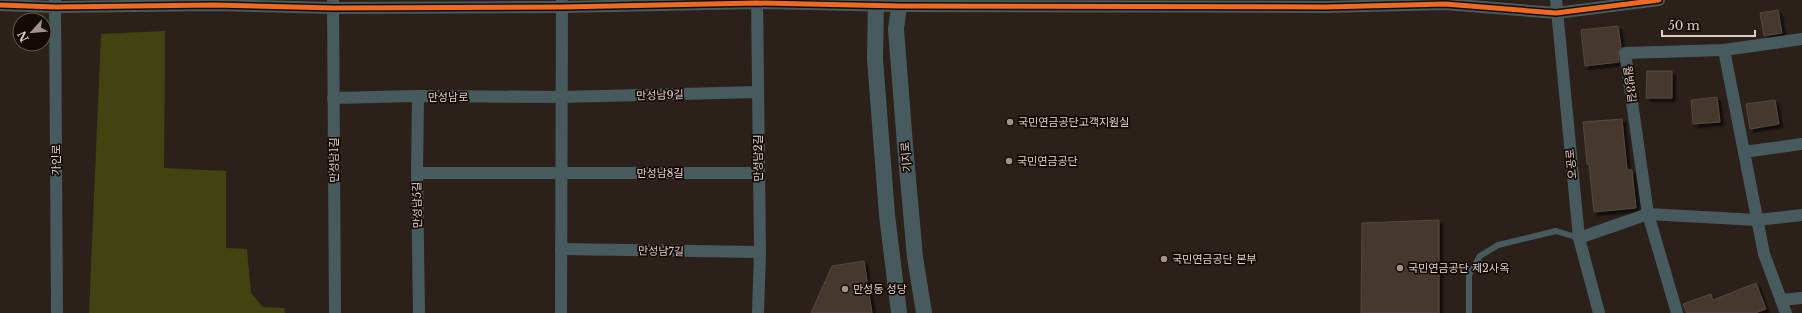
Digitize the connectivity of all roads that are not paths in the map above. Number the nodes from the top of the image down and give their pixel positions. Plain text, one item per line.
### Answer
1 (1556, 0) edge
2 (1659, 0) edge
3 (757, 1) edge
4 (1445, 2) edge
5 (56, 3) edge
6 (213, 3) edge
7 (876, 3) edge
8 (900, 3) edge
9 (1072, 3) edge
10 (1256, 3) edge
11 (333, 4) edge
12 (562, 4) edge
13 (0, 5) edge
14 (1556, 12) junction
15 (1802, 39) edge
16 (1724, 50) junction
17 (758, 92) junction
18 (418, 96) junction
19 (333, 98) junction
20 (562, 98) junction
21 (1802, 144) edge
22 (1744, 152) junction
23 (417, 173) junction
24 (758, 173) junction
25 (562, 174) junction
26 (1648, 214) junction
27 (1802, 216) edge
28 (1758, 220) junction
29 (1579, 238) junction
30 (561, 249) junction
31 (760, 252) junction
32 (1802, 298) edge
33 (1781, 300) junction
34 (57, 313) edge
35 (335, 313) edge
36 (419, 313) edge
37 (561, 313) edge
38 (758, 313) edge
39 (899, 313) edge
40 (924, 313) edge
41 (1469, 313) edge
42 (1599, 313) edge
43 (1677, 313) edge
44 (1786, 313) edge

1 - 14 street, 오공로
2 - 14 street
3 - 7 street
3 - 12 street
3 - 17 street, 만성남2길
4 - 10 street
4 - 14 street
5 - 6 street
5 - 13 street
5 - 34 street, 가인로
6 - 11 street
7 - 8 street
7 - 39 street, 기지로
8 - 9 street
8 - 40 street, 기지로
9 - 10 street
11 - 12 street
11 - 19 street, 만성남1길
12 - 20 street
14 - 29 street, 오공로
15 - 16 street, 월방3길
16 - 22 street
16 - 26 street, 월방3길
17 - 20 street, 만성남9길
17 - 24 street, 만성남2길
18 - 19 street, 만성남로
18 - 20 street, 만성남로
18 - 23 street, 만성남5길
19 - 35 street, 만성남1길
20 - 25 street
21 - 22 street
22 - 28 street
23 - 25 street
23 - 36 street, 만성남5길
24 - 25 street, 만성남8길
24 - 31 street, 만성남2길
25 - 30 street
26 - 28 street
26 - 29 street
26 - 43 street, 월방3길
27 - 28 street
28 - 33 street
29 - 41 lane
29 - 42 street, 오공로
30 - 31 street, 만성남7길
30 - 37 street
31 - 38 street, 만성남2길
32 - 33 street
33 - 44 street

